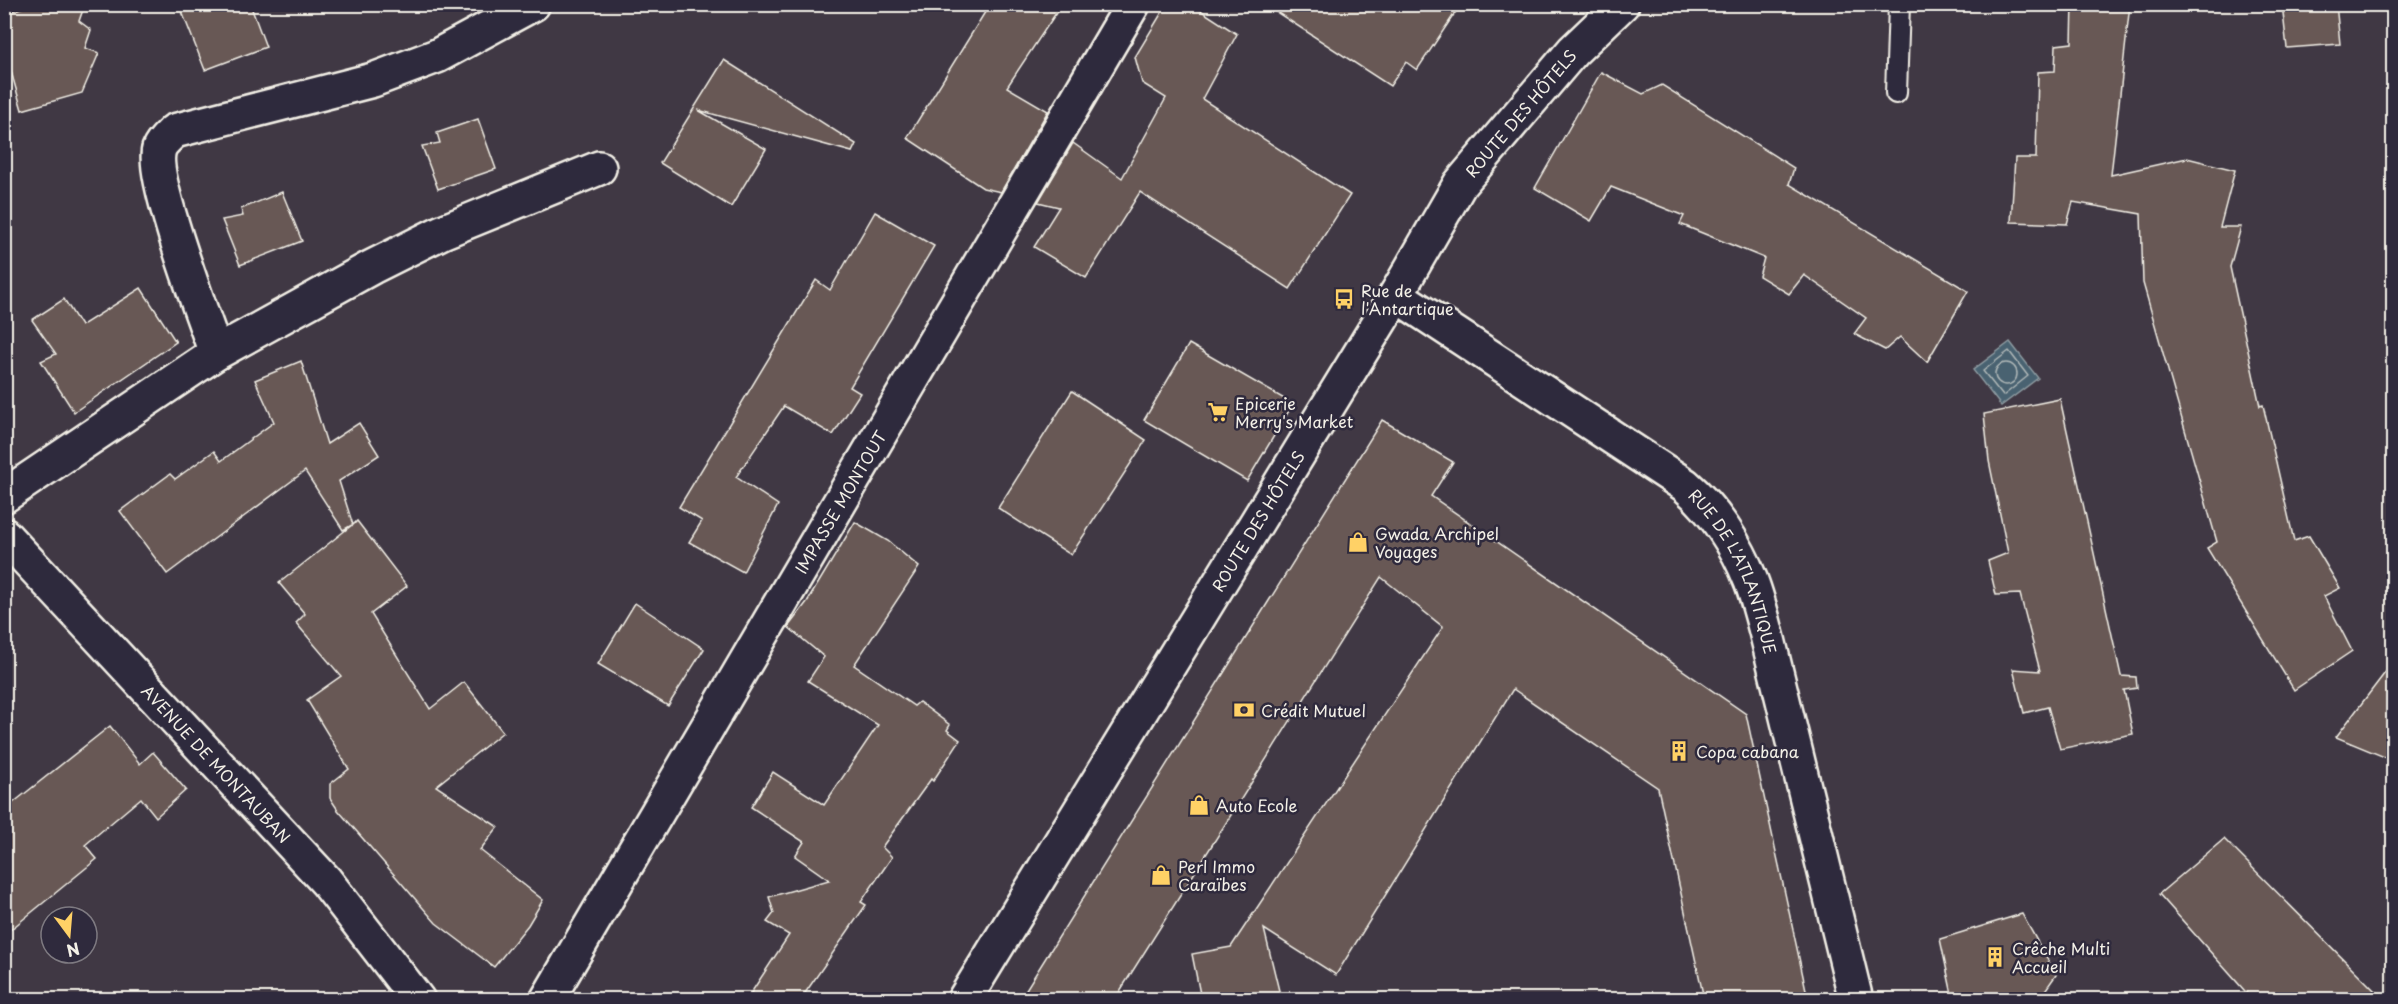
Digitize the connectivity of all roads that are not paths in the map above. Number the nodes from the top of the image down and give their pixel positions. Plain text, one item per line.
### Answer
1 (533, 4) edge
2 (1133, 4) edge
3 (1622, 4) edge
4 (1899, 4) edge
5 (1896, 93) dead end
6 (598, 168) dead end
7 (1396, 295) junction
8 (216, 353) junction
9 (4, 496) edge
10 (4, 535) edge
11 (418, 999) edge
12 (547, 999) edge
13 (964, 999) edge
14 (1856, 999) edge

1 - 8 street
2 - 12 street, IMPASSE MONTOUT
3 - 7 street, ROUTE DES HÔTELS
4 - 5 lane
6 - 8 street
7 - 13 street, ROUTE DES HÔTELS
7 - 14 street, RUE DE L'ATLANTIQUE
8 - 9 street
10 - 11 street, AVENUE DE MONTAUBAN

